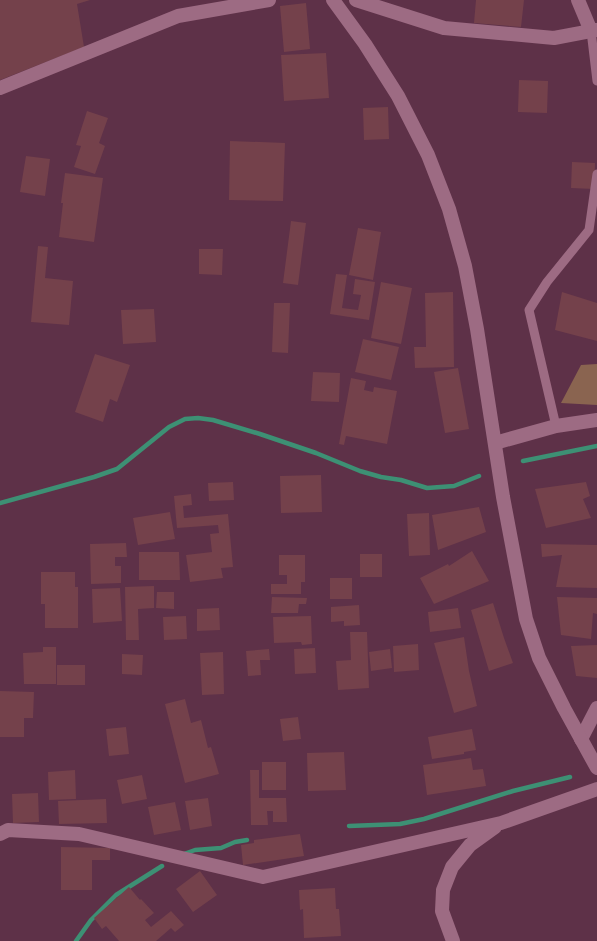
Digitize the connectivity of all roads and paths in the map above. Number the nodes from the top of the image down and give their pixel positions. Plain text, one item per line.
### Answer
1 (269, 0) edge
2 (333, 0) edge
3 (356, 0) edge
4 (578, 0) edge
5 (594, 31) edge
6 (597, 81) edge
7 (0, 88) edge
8 (597, 174) edge
9 (597, 420) edge
10 (556, 426) junction
11 (495, 444) junction
12 (597, 708) edge
13 (581, 739) junction
14 (597, 768) edge
15 (597, 789) edge
16 (501, 823) junction
17 (0, 834) edge
18 (453, 941) edge

1 - 7 street
2 - 11 street
3 - 5 street
4 - 5 street
5 - 6 lane
8 - 10 lane
9 - 10 street
10 - 11 street
11 - 13 street
12 - 13 street
13 - 14 street
15 - 16 street
16 - 17 street
16 - 18 street

